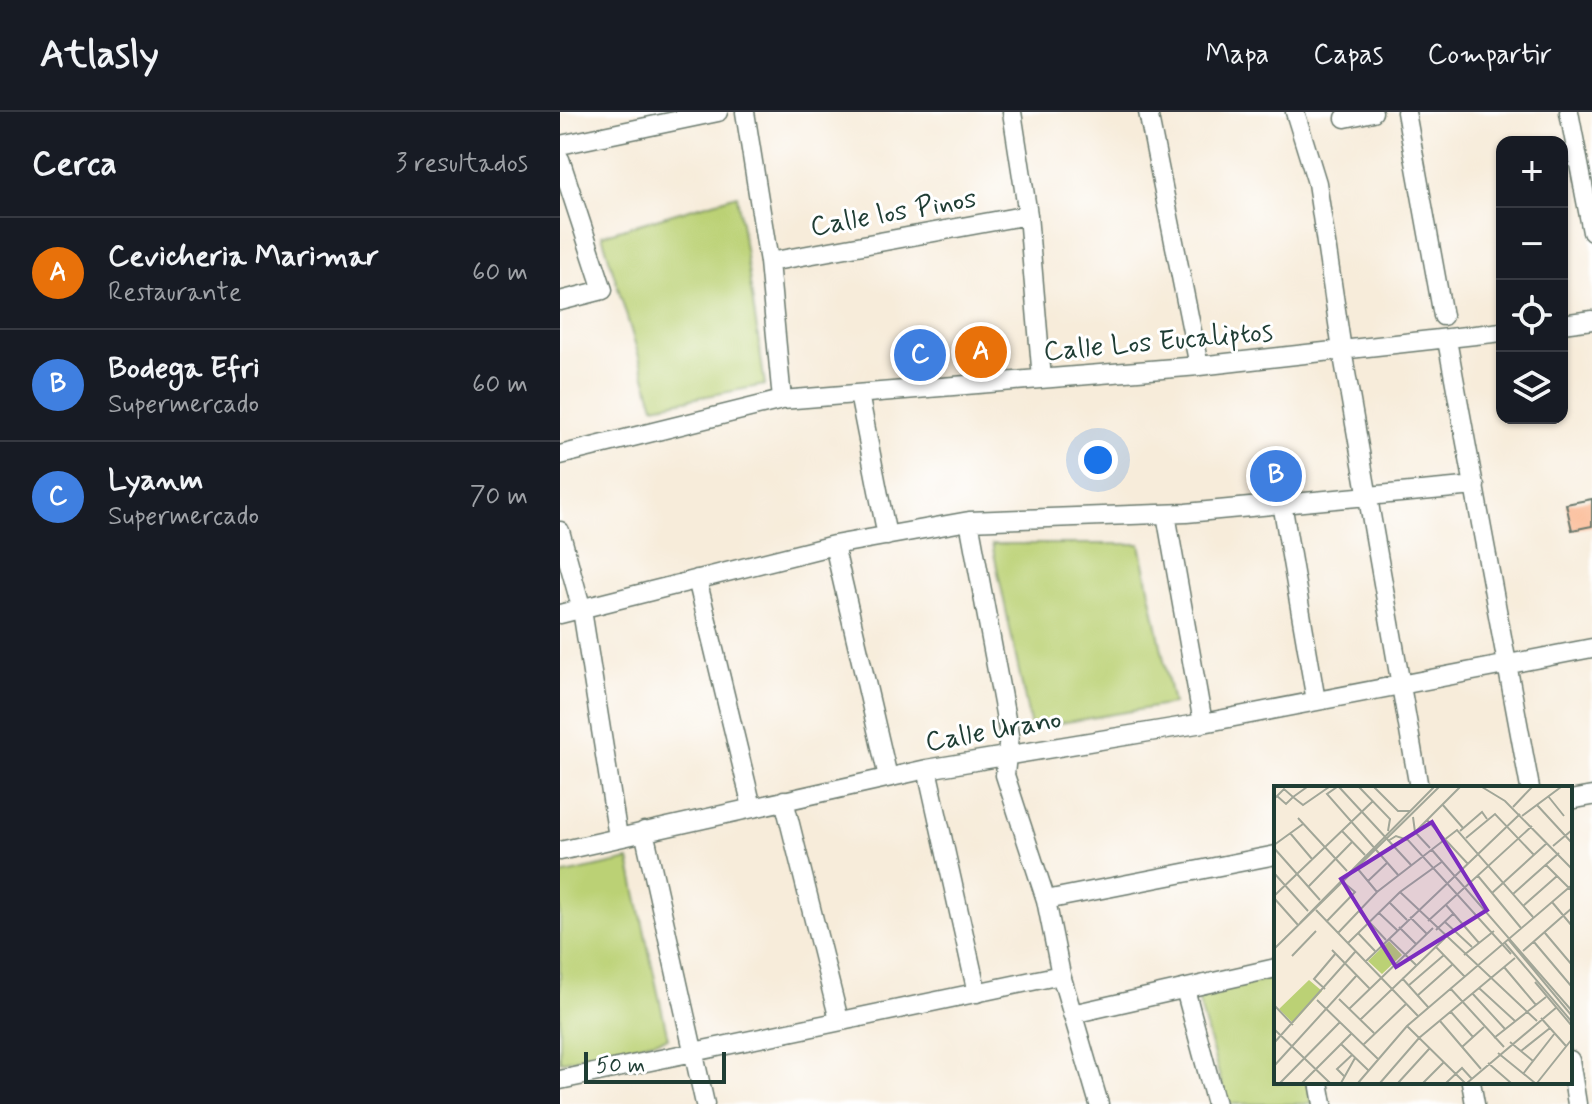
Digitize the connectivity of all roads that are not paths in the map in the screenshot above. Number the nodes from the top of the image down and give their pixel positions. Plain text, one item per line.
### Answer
1 (718, 112) edge
2 (745, 112) edge
3 (1012, 112) edge
4 (1148, 112) edge
5 (1295, 112) edge
6 (1373, 112) edge
7 (1406, 112) edge
8 (1569, 112) edge
9 (1345, 118) dead end
10 (560, 145) edge
11 (560, 159) edge
12 (1028, 215) junction
13 (1592, 232) edge
14 (769, 262) junction
15 (560, 301) edge
16 (1443, 316) dead end
17 (1592, 320) edge
18 (1568, 323) edge
19 (1496, 333) edge
20 (1447, 340) junction
21 (1342, 350) junction
22 (1199, 366) junction
23 (1042, 379) junction
24 (859, 394) junction
25 (782, 400) junction
26 (560, 455) edge
27 (1475, 486) junction
28 (1368, 496) junction
29 (1282, 503) junction
30 (1166, 514) junction
31 (969, 521) junction
32 (560, 531) edge
33 (887, 536) junction
34 (834, 545) junction
35 (697, 579) junction
36 (582, 610) junction
37 (560, 614) edge
38 (1592, 648) edge
39 (1509, 664) junction
40 (1401, 683) junction
41 (1316, 701) junction
42 (1203, 723) junction
43 (1007, 754) junction
44 (927, 769) junction
45 (888, 777) junction
46 (1419, 786) edge
47 (1530, 786) edge
48 (1592, 796) edge
49 (784, 800) junction
50 (1572, 800) edge
51 (752, 807) junction
52 (644, 831) junction
53 (618, 837) junction
54 (560, 851) edge
55 (1274, 855) edge
56 (1046, 900) junction
57 (1274, 968) edge
58 (1061, 975) junction
59 (1185, 989) junction
60 (977, 993) junction
61 (1072, 1014) junction
62 (839, 1020) junction
63 (692, 1053) junction
64 (1572, 1073) edge
65 (560, 1080) edge
66 (1319, 1084) edge
67 (1471, 1084) edge
68 (705, 1104) edge
69 (1099, 1104) edge
70 (1216, 1104) edge
71 (1323, 1104) edge
72 (1475, 1104) edge
73 (1577, 1104) edge

1 - 10 street
2 - 14 street
3 - 12 street
4 - 22 street
5 - 21 street
6 - 9 street
7 - 16 street
8 - 13 street
11 - 15 street
12 - 14 street, Calle los Pinos
12 - 23 street
14 - 25 street
17 - 18 street
19 - 20 street, Calle Los Eucaliptos
20 - 21 street, Calle Los Eucaliptos
20 - 27 street
21 - 22 street, Calle Los Eucaliptos
21 - 28 street
22 - 23 street, Calle Los Eucaliptos
23 - 24 street, Calle Los Eucaliptos
24 - 25 street, Calle Los Eucaliptos
24 - 33 street
25 - 26 street, Calle Los Eucaliptos
27 - 28 street
27 - 39 street
28 - 29 street
28 - 40 street
29 - 30 street
29 - 41 street
30 - 31 street
30 - 42 street
31 - 33 street
31 - 43 street
32 - 36 street
33 - 34 street
34 - 35 street
34 - 45 street
35 - 36 street
35 - 51 street
36 - 37 street
36 - 53 street
38 - 39 street, Calle Urano
39 - 40 street, Calle Urano
39 - 47 street
40 - 41 street, Calle Urano
40 - 46 street
41 - 42 street, Calle Urano
42 - 43 street, Calle Urano
43 - 44 street, Calle Urano
43 - 56 street
44 - 45 street, Calle Urano
44 - 60 street
45 - 49 street, Calle Urano
48 - 50 street
49 - 51 street, Calle Urano
49 - 62 street
51 - 52 street, Calle Urano
52 - 53 street, Calle Urano
52 - 63 street
53 - 54 street, Calle Urano
55 - 56 street
56 - 58 street
57 - 59 street
58 - 60 street
58 - 61 street
59 - 61 street
59 - 70 street
60 - 62 street
61 - 69 street
62 - 63 street
63 - 65 street
63 - 68 street
64 - 73 street
66 - 71 street
67 - 72 street

